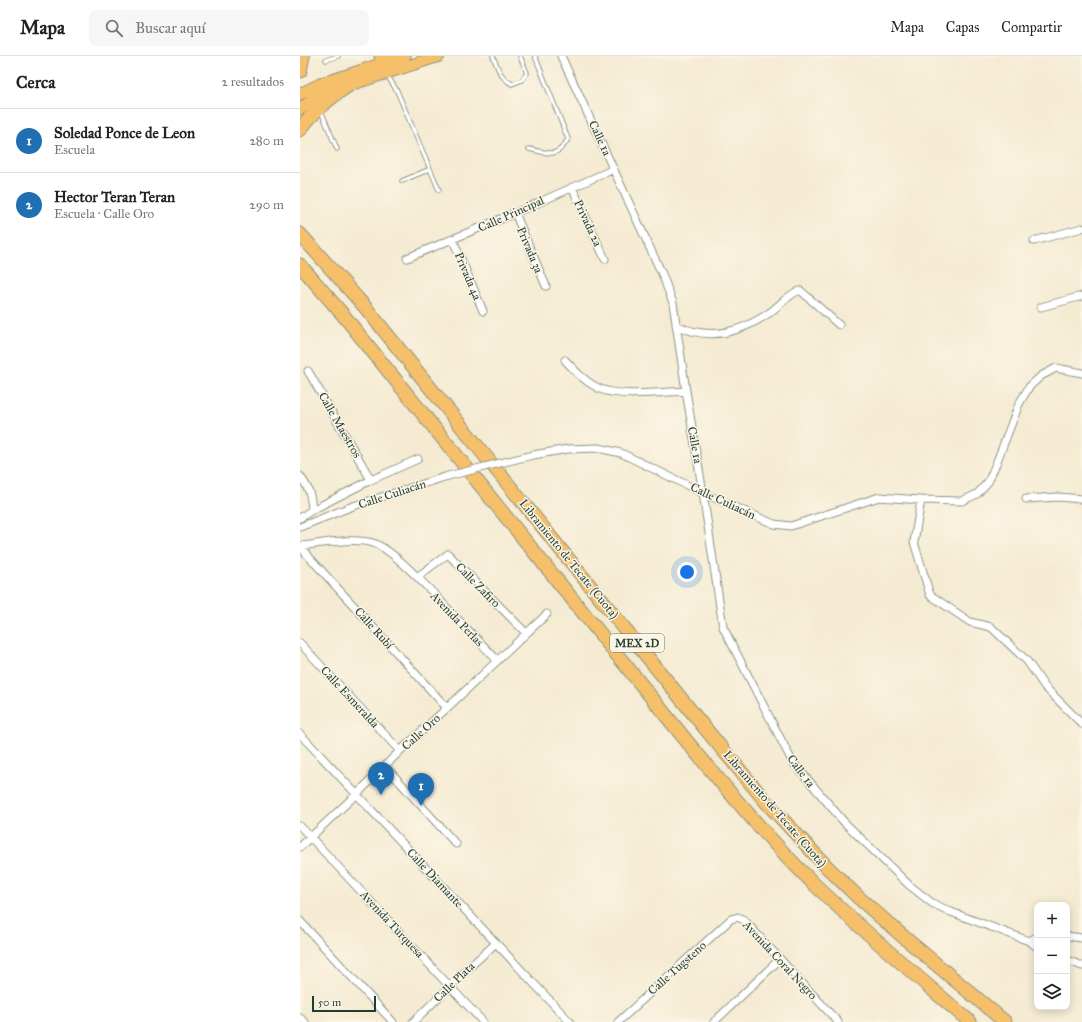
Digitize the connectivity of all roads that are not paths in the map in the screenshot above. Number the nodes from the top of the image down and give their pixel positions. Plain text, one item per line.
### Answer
1 (303, 56) edge
2 (338, 56) edge
3 (405, 56) edge
4 (439, 56) edge
5 (493, 56) edge
6 (520, 56) edge
7 (536, 56) edge
8 (561, 56) edge
9 (326, 60) dead end
10 (383, 64) edge
11 (300, 71) edge
12 (349, 85) junction
13 (300, 94) edge
14 (319, 108) junction
15 (300, 109) edge
16 (300, 130) edge
17 (336, 149) dead end
18 (529, 149) dead end
19 (430, 168) junction
20 (614, 169) junction
21 (402, 181) dead end
22 (572, 187) junction
23 (439, 190) dead end
24 (515, 213) junction
25 (300, 222) edge
26 (1082, 228) edge
27 (300, 234) edge
28 (453, 240) junction
29 (1034, 241) dead end
30 (319, 255) junction
31 (407, 258) dead end
32 (605, 259) dead end
33 (300, 265) edge
34 (300, 275) edge
35 (546, 286) dead end
36 (1082, 296) edge
37 (1042, 308) dead end
38 (483, 311) dead end
39 (344, 316) junction
40 (676, 325) junction
41 (838, 325) dead end
42 (565, 360) dead end
43 (308, 371) dead end
44 (1082, 373) edge
45 (686, 391) junction
46 (418, 459) dead end
47 (300, 476) edge
48 (371, 480) junction
49 (704, 493) junction
50 (1026, 499) dead end
51 (1082, 499) edge
52 (921, 500) junction
53 (312, 510) junction
54 (300, 518) edge
55 (300, 527) edge
56 (300, 547) edge
57 (417, 577) junction
58 (547, 614) dead end
59 (526, 633) junction
60 (300, 643) edge
61 (497, 660) junction
62 (448, 708) junction
63 (1082, 724) edge
64 (300, 734) edge
65 (400, 750) junction
66 (385, 766) junction
67 (356, 795) junction
68 (300, 826) edge
69 (310, 837) junction
70 (456, 844) dead end
71 (300, 847) edge
72 (738, 917) joint
73 (300, 921) edge
74 (1070, 936) edge
75 (1035, 938) edge
76 (1082, 938) edge
77 (1029, 941) junction
78 (496, 943) junction
79 (1034, 945) edge
80 (780, 959) junction
81 (1070, 961) edge
82 (1082, 966) edge
83 (450, 987) junction
84 (300, 1018) edge
85 (305, 1022) edge
86 (393, 1022) edge
87 (413, 1022) edge
88 (483, 1022) edge
89 (570, 1022) edge
90 (618, 1022) edge
91 (714, 1022) edge
92 (838, 1022) edge
93 (970, 1022) edge
94 (1005, 1022) edge

1 - 11 highway
2 - 9 lane
3 - 10 main road
4 - 10 main road
5 - 6 lane
7 - 18 lane
8 - 20 street, Calle 1a
10 - 12 main road
10 - 13 main road
10 - 19 lane
12 - 14 highway
12 - 15 main road
14 - 16 highway
14 - 17 lane
19 - 21 lane
19 - 23 lane
20 - 22 street, Calle Principal
20 - 40 street, Calle 1a
22 - 24 street, Calle Principal
22 - 32 street, Privada 2a
24 - 28 street, Calle Principal
24 - 35 street, Privada 3a
25 - 30 highway
26 - 29 street
27 - 30 highway, Libramiento de Tecate (Cuota) / MEX 2D
28 - 31 street, Calle Principal
28 - 38 street, Privada 4a
30 - 94 highway, Libramiento de Tecate (Cuota) / MEX 2D
33 - 39 highway, Libramiento de Tecate (Cuota) / MEX 2D
34 - 39 highway
36 - 37 street
39 - 93 highway, Libramiento de Tecate (Cuota) / MEX 2D
40 - 41 street
40 - 45 street, Calle 1a
42 - 45 street
43 - 48 street, Calle Maestros
44 - 52 street, Calle Culiacán
45 - 49 street, Calle 1a
46 - 48 street
47 - 53 street
48 - 53 street
49 - 52 street, Calle Culiacán
49 - 55 street, Calle Culiacán, bridge
49 - 77 street, Calle 1a
50 - 51 street
52 - 63 street
53 - 54 street
56 - 57 street
56 - 62 street, Calle Rubí
57 - 59 street, Calle Zafiro
57 - 61 street, Avenida Perlas
58 - 59 street, Calle Oro
59 - 61 street, Calle Oro
60 - 65 street, Calle Esmeralda
61 - 62 street, Calle Oro
62 - 65 street, Calle Oro
64 - 67 street, Calle Diamante
65 - 66 street, Calle Oro
66 - 67 street, Calle Oro
66 - 70 street
67 - 69 street, Calle Oro
67 - 78 street, Calle Diamante
68 - 69 street, Avenida Turquesa
69 - 71 street, Calle Oro
69 - 83 street, Avenida Turquesa
72 - 80 street, Avenida Coral Negro
72 - 90 street, Calle Tugsteno
73 - 86 street
74 - 76 street
75 - 77 street
77 - 79 street, Calle 1a
78 - 83 street, Calle Plata
78 - 89 street, Calle Diamante
80 - 91 street
80 - 92 street, Avenida Coral Negro
81 - 82 street
83 - 87 street, Calle Plata
83 - 88 street, Avenida Turquesa
84 - 85 street

